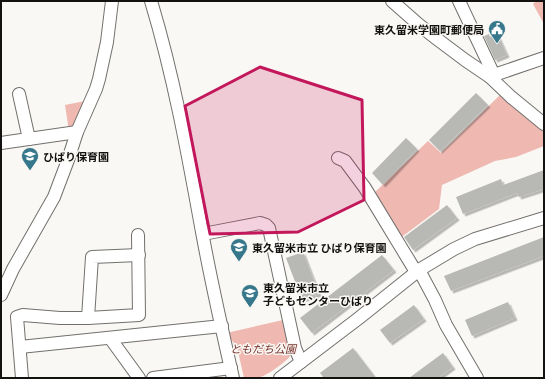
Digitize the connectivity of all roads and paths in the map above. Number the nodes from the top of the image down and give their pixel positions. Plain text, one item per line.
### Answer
1 (112, 1) edge
2 (151, 1) edge
3 (392, 1) edge
4 (458, 1) edge
5 (544, 58) edge
6 (492, 76) junction
7 (19, 94) dead end
8 (544, 124) edge
9 (77, 132) junction
10 (29, 139) junction
11 (1, 143) edge
12 (338, 158) dead end
13 (544, 218) edge
14 (202, 234) junction
15 (138, 235) dead end
16 (138, 256) junction
17 (7, 270) edge
18 (418, 271) junction
19 (1, 295) edge
20 (88, 318) junction
21 (222, 326) junction
22 (110, 338) junction
23 (20, 348) junction
24 (301, 362) junction
25 (232, 373) edge
26 (22, 378) edge
27 (139, 378) edge
28 (153, 378) edge
29 (280, 378) edge
30 (477, 378) edge

1 - 9 street
2 - 14 street
3 - 6 street
4 - 6 street
5 - 6 street
6 - 8 street
7 - 10 street
9 - 10 street
9 - 17 street
10 - 11 street
12 - 18 street
13 - 18 street
14 - 21 street
14 - 24 street
15 - 16 street
16 - 20 street
16 - 20 street
17 - 19 street
18 - 24 street
18 - 30 street
20 - 23 street
21 - 22 street
21 - 25 street
22 - 23 street
22 - 27 street
23 - 26 street
24 - 29 street
25 - 28 street

